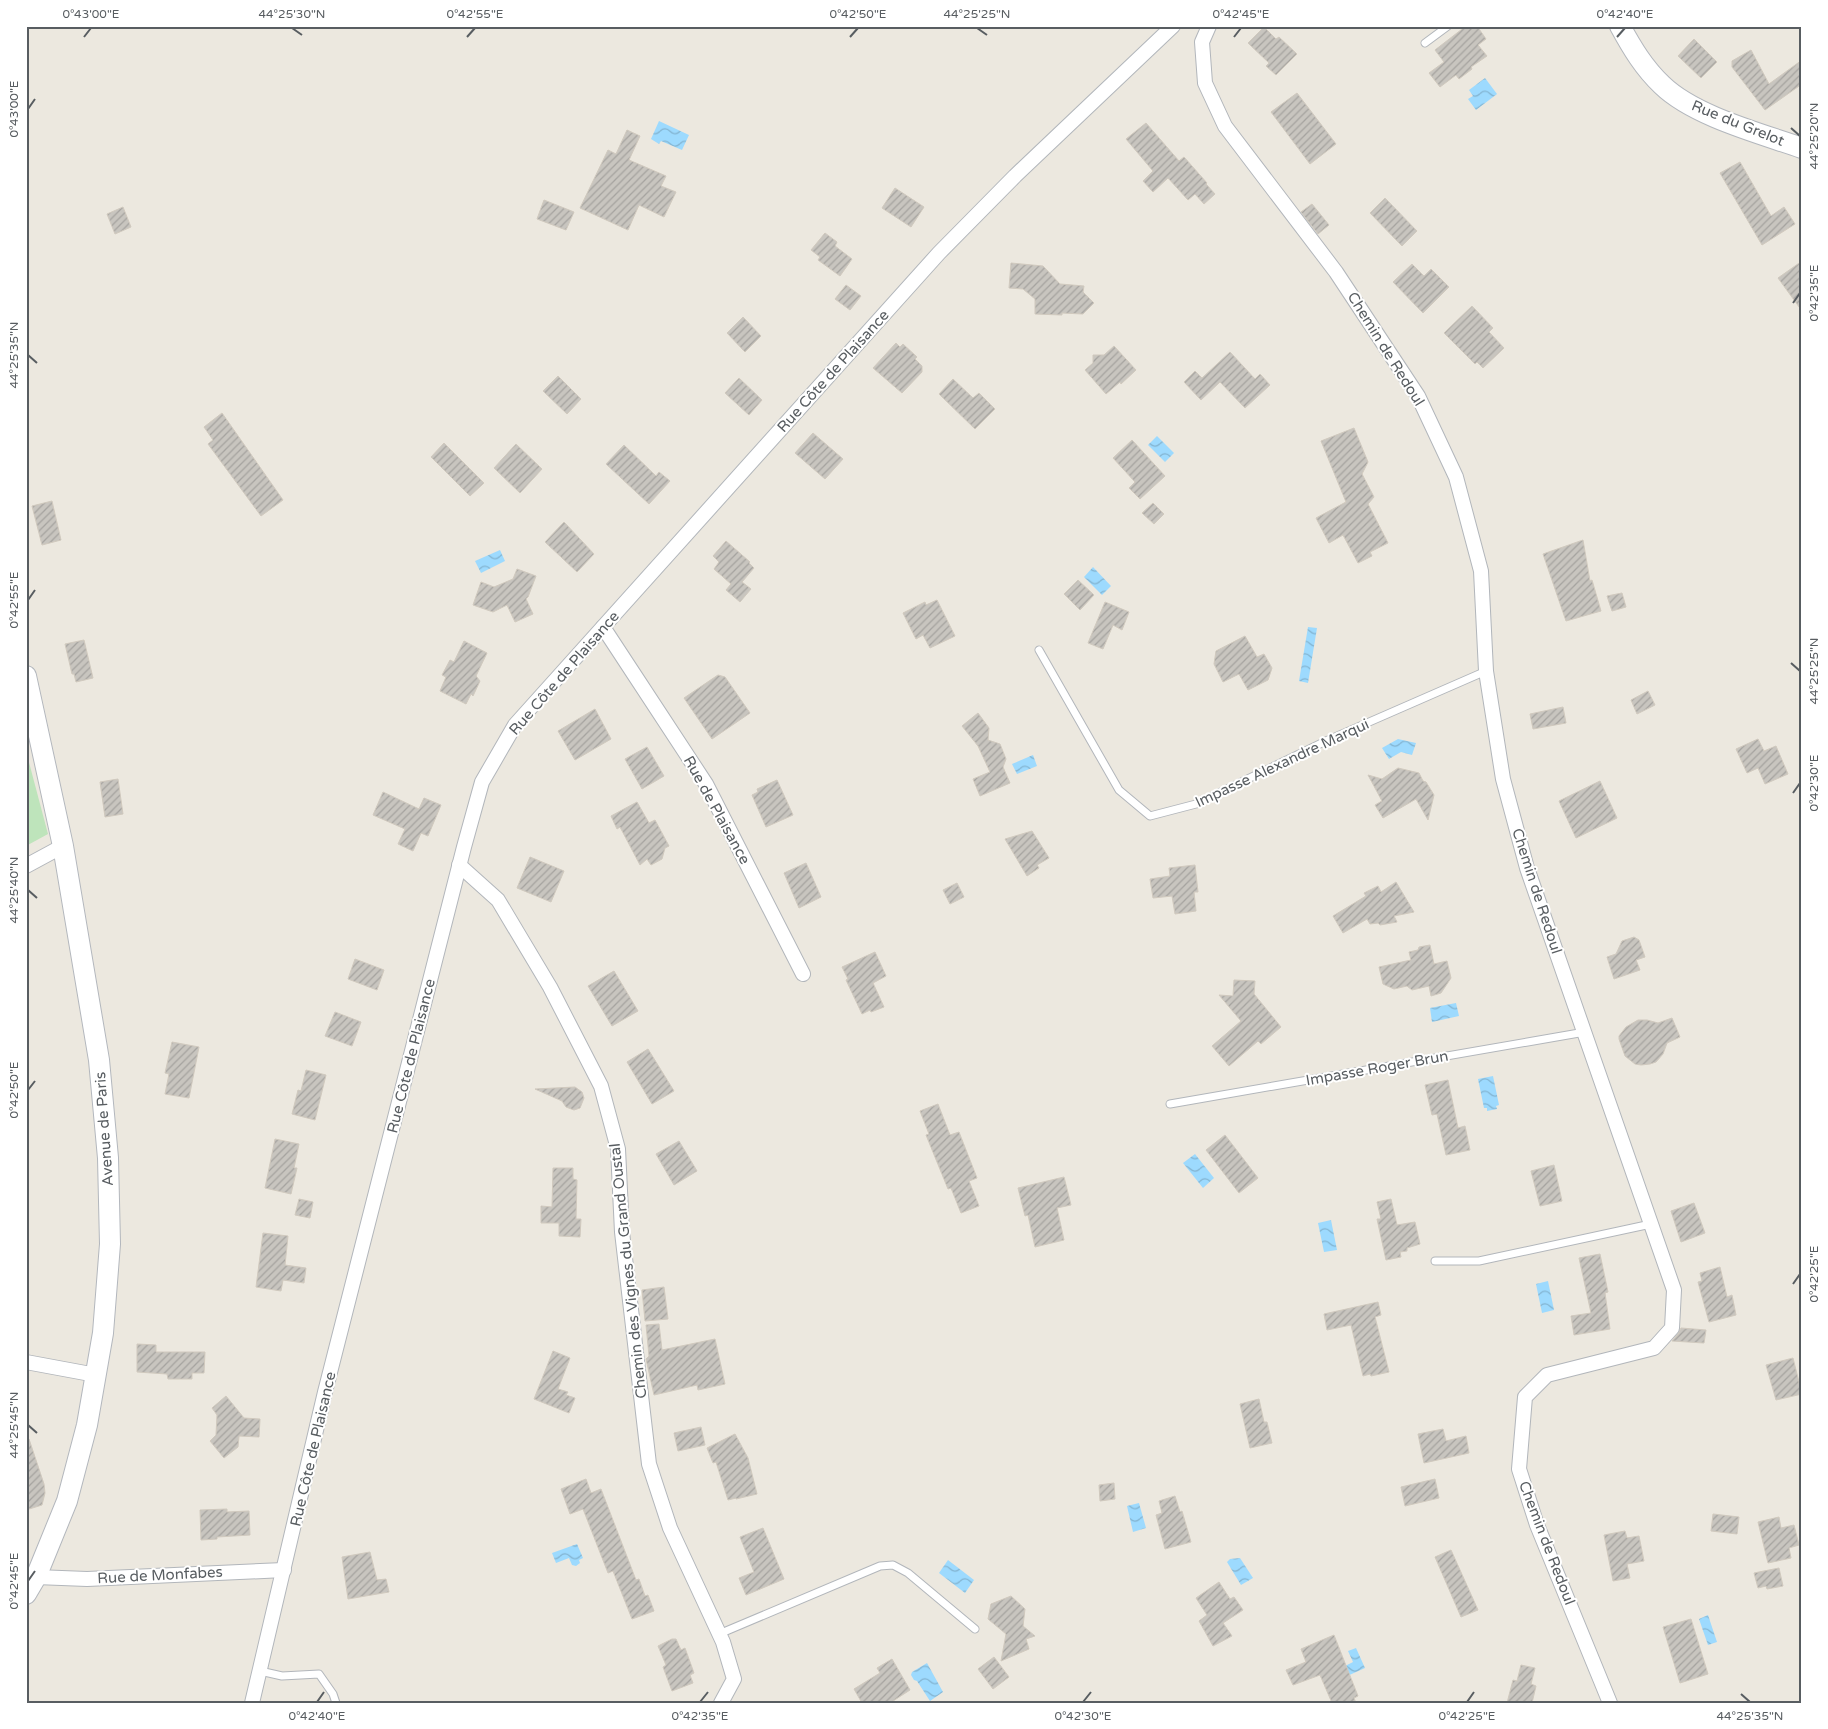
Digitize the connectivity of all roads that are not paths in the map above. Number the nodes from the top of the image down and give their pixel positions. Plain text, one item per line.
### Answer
1 (1173, 26) edge
2 (1209, 26) edge
3 (1448, 26) edge
4 (1620, 26) edge
5 (1425, 43) dead end
6 (1802, 148) edge
7 (603, 627) junction
8 (1039, 650) dead end
9 (1486, 671) junction
10 (26, 676) edge
11 (63, 846) junction
12 (26, 866) edge
13 (459, 866) junction
14 (803, 974) dead end
15 (1585, 1032) junction
16 (1170, 1104) dead end
17 (1651, 1224) junction
18 (1435, 1262) dead end
19 (26, 1362) edge
20 (96, 1375) junction
21 (284, 1570) junction
22 (31, 1586) edge
23 (976, 1629) dead end
24 (719, 1634) junction
25 (260, 1671) junction
26 (252, 1703) edge
27 (336, 1703) edge
28 (721, 1703) edge
29 (1610, 1703) edge

1 - 7 street, Rue Côte de Plaisance
2 - 9 street, Chemin de Redoul
3 - 5 lane
4 - 6 main road, Rue du Grelot
7 - 13 street, Rue Côte de Plaisance
7 - 14 street, Rue de Plaisance
8 - 9 lane, Impasse Alexandre Marqui
9 - 15 street, Chemin de Redoul
10 - 11 main road, Avenue de Paris
11 - 12 street
11 - 20 main road, Avenue de Paris
13 - 21 street, Rue Côte de Plaisance
13 - 24 street, Chemin des Vignes du Grand Oustal
15 - 16 lane, Impasse Roger Brun
15 - 17 street, Chemin de Redoul
17 - 18 lane
17 - 29 street, Chemin de Redoul
19 - 20 street
20 - 22 main road, Avenue de Paris
21 - 22 street, Rue de Monfabes
21 - 25 street, Rue Côte de Plaisance
23 - 24 lane
24 - 28 street, Chemin des Vignes du Grand Oustal
25 - 26 street, Rue Côte de Plaisance
25 - 27 lane

